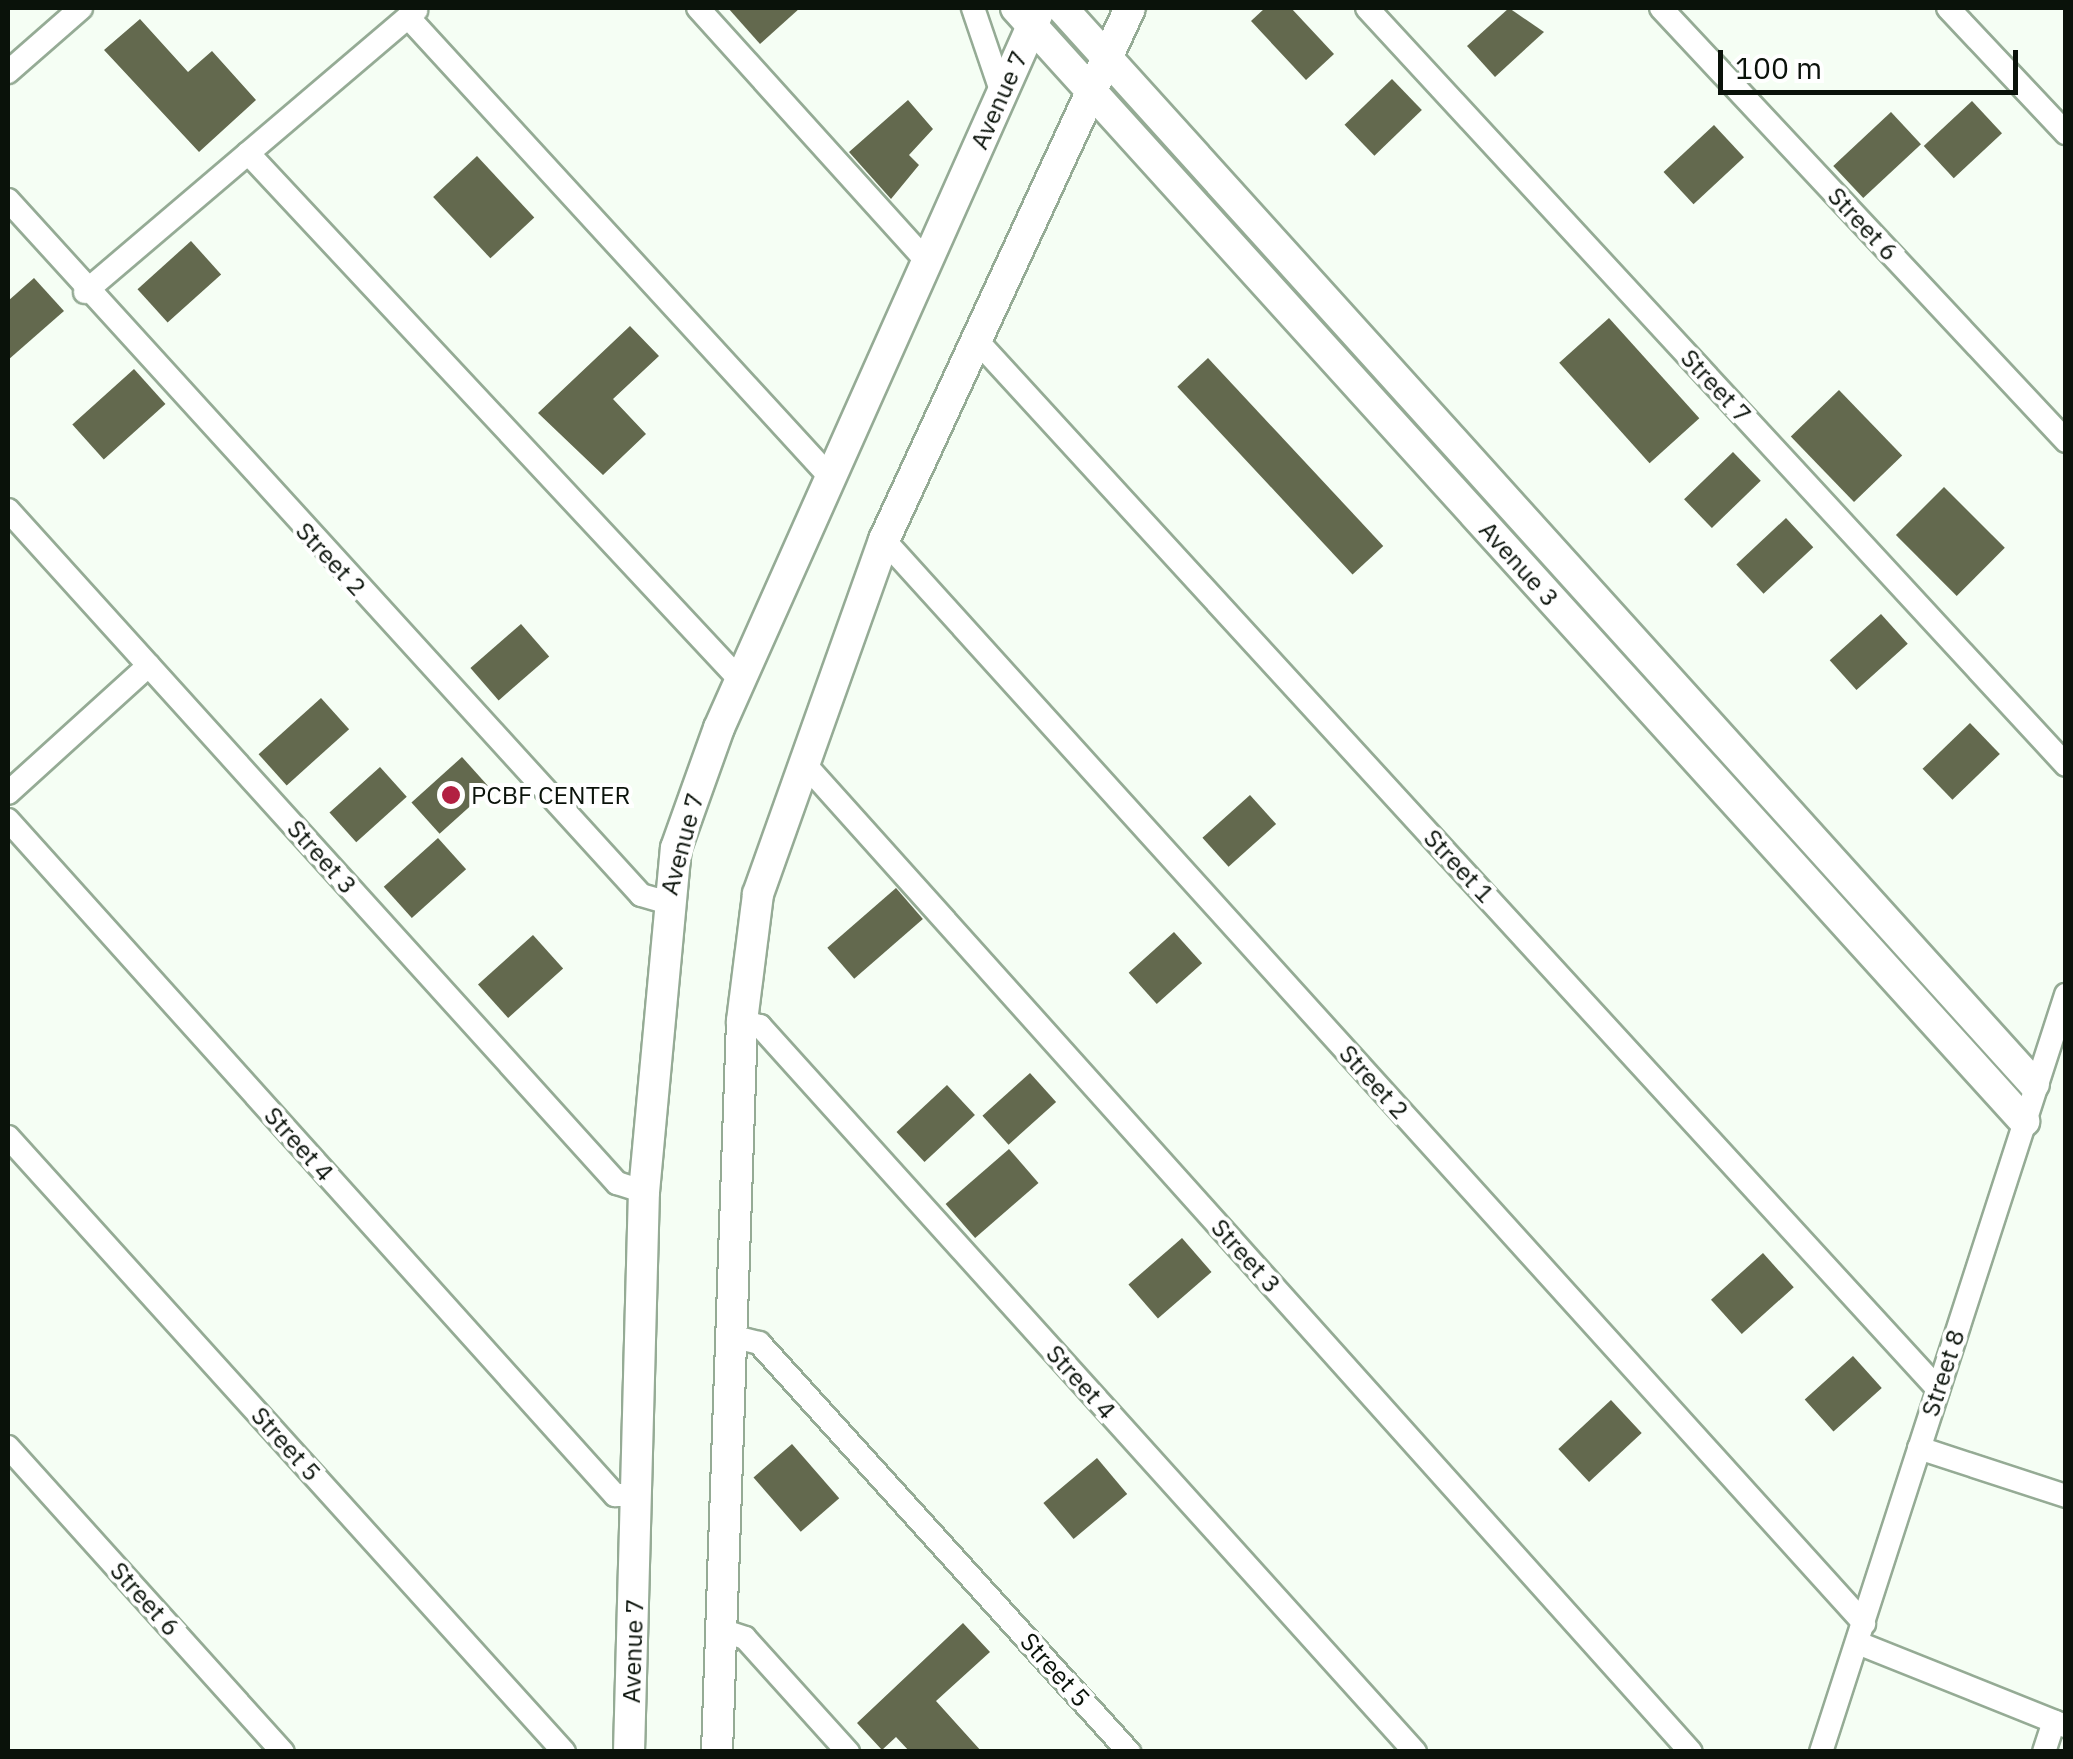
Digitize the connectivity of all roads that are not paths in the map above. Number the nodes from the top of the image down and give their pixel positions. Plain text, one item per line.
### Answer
1 (80, 8) edge
2 (698, 8) edge
3 (973, 8) edge
4 (1062, 8) edge
5 (1130, 8) edge
6 (1367, 8) edge
7 (1661, 8) edge
8 (1948, 8) edge
9 (413, 12) edge
10 (1030, 13) edge
11 (1106, 61) junction
12 (8, 72) edge
13 (1090, 91) junction
14 (1002, 93) junction
15 (2066, 133) edge
16 (248, 153) junction
17 (8, 200) edge
18 (928, 261) junction
19 (84, 292) junction
20 (980, 344) junction
21 (2066, 441) edge
22 (831, 478) junction
23 (8, 510) edge
24 (884, 540) junction
25 (149, 666) junction
26 (740, 681) junction
27 (802, 761) junction
28 (2066, 766) edge
29 (8, 793) edge
30 (8, 820) edge
31 (665, 902) junction
32 (2066, 995) edge
33 (742, 1021) junction
34 (2034, 1084) junction
35 (2024, 1120) junction
36 (8, 1137) edge
37 (644, 1192) junction
38 (731, 1336) junction
39 (1938, 1388) junction
40 (8, 1447) edge
41 (1920, 1448) junction
42 (638, 1495) junction
43 (2066, 1496) edge
44 (721, 1630) junction
45 (1861, 1633) junction
46 (2060, 1724) edge
47 (283, 1752) edge
48 (564, 1752) edge
49 (629, 1752) edge
50 (718, 1752) edge
51 (848, 1752) edge
52 (1129, 1752) edge
53 (1415, 1752) edge
54 (1691, 1752) edge
55 (1821, 1752) edge
56 (2044, 1752) edge

1 - 12 street
2 - 18 street
3 - 14 street
4 - 11 main road, Avenue 3
5 - 11 main road
6 - 28 street, Street 7
7 - 21 street, Street 6
8 - 15 street
9 - 16 street
9 - 22 street
10 - 13 main road, Avenue 3
10 - 14 main road, Avenue 7
11 - 13 main road
11 - 34 main road, Avenue 3
13 - 20 main road
13 - 35 main road, Avenue 3
14 - 18 main road, Avenue 7
16 - 19 street
16 - 26 street
17 - 19 street, Street 2
18 - 22 main road, Avenue 7
19 - 31 street, Street 2
20 - 24 main road
20 - 39 street, Street 1
22 - 26 main road, Avenue 7
23 - 25 street, Street 3
24 - 27 main road
24 - 45 street, Street 2
25 - 29 street
25 - 37 street, Street 3
26 - 31 main road, Avenue 7
27 - 33 main road
27 - 54 street, Street 3
30 - 42 street, Street 4
31 - 37 main road, Avenue 7
32 - 34 street, Street 8
33 - 38 main road
33 - 53 street, Street 4
34 - 35 street, Street 8
35 - 39 street, Street 8
36 - 48 street, Street 5
37 - 42 main road, Avenue 7
38 - 44 main road
38 - 52 street, Street 5
39 - 41 street, Street 8
40 - 47 street, Street 6
41 - 43 street
41 - 45 street, Street 8
42 - 49 main road, Avenue 7
44 - 50 main road
44 - 51 street
45 - 46 street
45 - 55 street, Street 8
46 - 56 street

